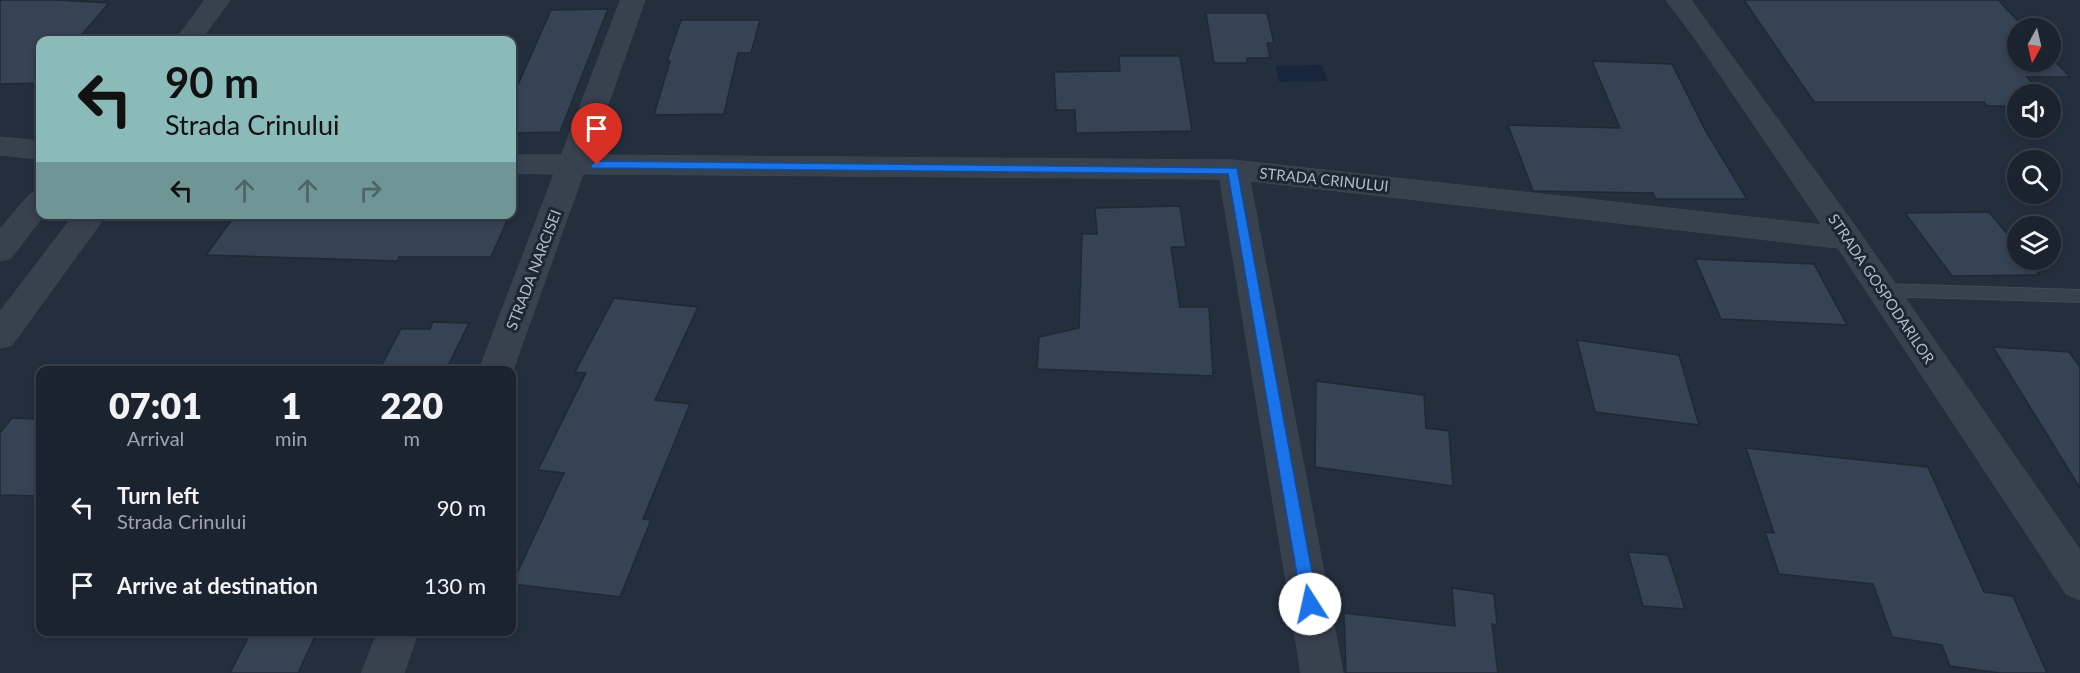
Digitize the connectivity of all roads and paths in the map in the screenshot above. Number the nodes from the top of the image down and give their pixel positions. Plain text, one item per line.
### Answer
1 (218, 0) edge
2 (633, 0) edge
3 (1678, 0) edge
4 (192, 36) edge
5 (0, 146) edge
6 (36, 150) edge
7 (516, 164) edge
8 (573, 165) junction
9 (1233, 170) junction
10 (36, 206) edge
11 (88, 219) edge
12 (1847, 238) junction
13 (0, 250) edge
14 (1882, 290) junction
15 (2080, 296) edge
16 (0, 336) edge
17 (498, 366) edge
18 (2080, 582) edge
19 (397, 636) edge
20 (383, 673) edge
21 (1322, 673) edge

1 - 4 street
2 - 8 street, STRADA NARCISEI
3 - 12 street, STRADA GOSPODARILOR
5 - 6 street
7 - 8 street, STRADA CRINULUI
8 - 9 street, STRADA CRINULUI
8 - 17 street, STRADA NARCISEI
9 - 12 street, STRADA CRINULUI
9 - 21 street
10 - 13 street
11 - 16 street
12 - 14 street, STRADA GOSPODARILOR
14 - 15 lane
14 - 18 street, STRADA GOSPODARILOR
19 - 20 street

